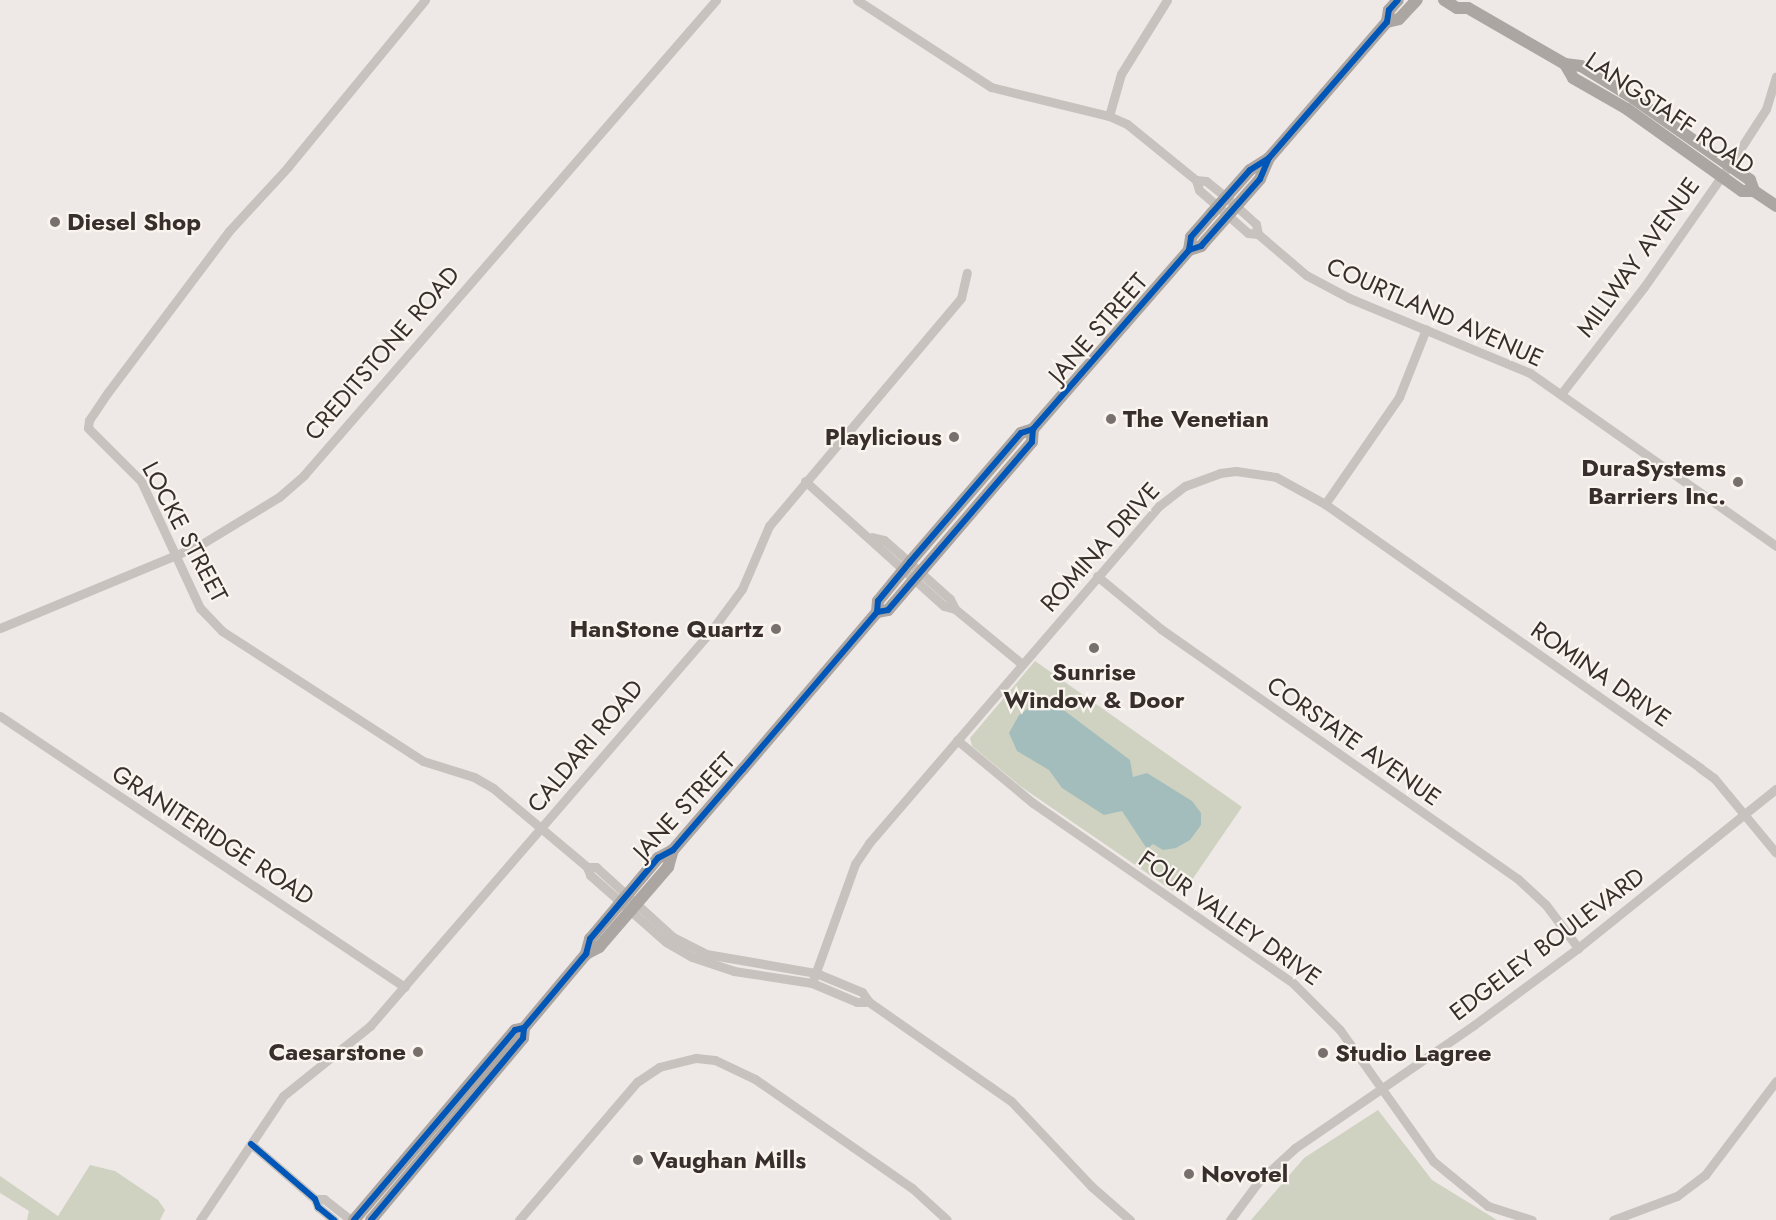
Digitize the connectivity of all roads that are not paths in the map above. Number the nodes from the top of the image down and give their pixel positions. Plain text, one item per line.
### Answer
1 (425, 0) edge
2 (716, 0) edge
3 (857, 0) edge
4 (1167, 0) edge
5 (1398, 0) edge
6 (1417, 0) edge
7 (1444, 0) edge
8 (1465, 4) edge
9 (1387, 22) junction
10 (1565, 64) junction
11 (1776, 77) edge
12 (1109, 116) junction
13 (1269, 158) junction
14 (1729, 166) junction
15 (1720, 176) junction
16 (1754, 191) junction
17 (1222, 202) junction
18 (1776, 206) edge
19 (1233, 211) junction
20 (1189, 250) junction
21 (967, 273) dead end
22 (1426, 329) junction
23 (1561, 394) junction
24 (1033, 429) junction
25 (805, 481) junction
26 (1325, 504) junction
27 (1776, 546) edge
28 (174, 555) junction
29 (907, 566) junction
30 (917, 575) junction
31 (1097, 576) junction
32 (877, 612) junction
33 (0, 628) edge
34 (1022, 663) junction
35 (0, 716) edge
36 (957, 740) junction
37 (1776, 789) edge
38 (1746, 817) junction
39 (542, 828) junction
40 (1776, 853) edge
41 (629, 903) junction
42 (1578, 948) junction
43 (816, 973) junction
44 (812, 983) junction
45 (405, 987) junction
46 (869, 1002) junction
47 (525, 1028) junction
48 (1776, 1081) edge
49 (1382, 1089) junction
50 (251, 1144) junction
51 (315, 1199) junction
52 (200, 1220) edge
53 (334, 1220) edge
54 (353, 1220) edge
55 (371, 1220) edge
56 (519, 1220) edge
57 (947, 1220) edge
58 (1130, 1220) edge
59 (1230, 1220) edge
60 (1532, 1220) edge
61 (1613, 1220) edge

1 - 28 street, LOCKE STREET
2 - 28 street, CREDITSTONE ROAD
3 - 12 street, COURTLAND AVENUE
4 - 12 street
5 - 9 main road, JANE STREET
6 - 9 main road, JANE STREET
7 - 8 main road, LANGSTAFF ROAD
8 - 10 main road, LANGSTAFF ROAD
9 - 13 main road, JANE STREET
10 - 14 main road, LANGSTAFF ROAD
10 - 15 main road, LANGSTAFF ROAD
11 - 14 street, MILLWAY AVENUE
12 - 17 street, COURTLAND AVENUE
13 - 17 main road, JANE STREET
13 - 19 main road, JANE STREET
14 - 15 street, MILLWAY AVENUE
14 - 16 main road, LANGSTAFF ROAD
15 - 16 main road, LANGSTAFF ROAD
15 - 23 street, MILLWAY AVENUE
16 - 18 main road, LANGSTAFF ROAD
17 - 19 street, COURTLAND AVENUE
17 - 20 main road, JANE STREET
19 - 20 main road, JANE STREET
19 - 22 street, COURTLAND AVENUE
20 - 24 main road, JANE STREET
21 - 25 street, CALDARI ROAD
22 - 23 street, COURTLAND AVENUE
22 - 26 street
23 - 27 street, COURTLAND AVENUE
24 - 29 main road, JANE STREET
24 - 30 main road, JANE STREET
25 - 29 street
25 - 39 street, CALDARI ROAD
26 - 31 street, ROMINA DRIVE
26 - 38 street, ROMINA DRIVE
28 - 33 street, CREDITSTONE ROAD
28 - 39 street, LOCKE STREET
29 - 30 street
29 - 32 main road, JANE STREET
30 - 32 main road, JANE STREET
30 - 34 street
31 - 34 street, ROMINA DRIVE
31 - 42 street, CORSTATE AVENUE
32 - 41 main road, JANE STREET
34 - 36 street, ROMINA DRIVE
35 - 45 street, GRANITERIDGE ROAD
36 - 43 street, ROMINA DRIVE
36 - 49 street, FOUR VALLEY DRIVE
37 - 38 street, EDGELEY BOULEVARD
38 - 40 street
38 - 42 street, EDGELEY BOULEVARD
39 - 41 street, LOCKE STREET
39 - 45 street, CALDARI ROAD
41 - 43 street
41 - 44 street
41 - 47 main road, JANE STREET
42 - 49 street, EDGELEY BOULEVARD
43 - 44 street, ROMINA DRIVE
43 - 46 street
44 - 46 street
45 - 50 street, CALDARI ROAD
46 - 58 street
47 - 54 main road, JANE STREET
47 - 55 main road, JANE STREET
48 - 61 street
49 - 59 street, EDGELEY BOULEVARD
49 - 60 street, FOUR VALLEY DRIVE
50 - 51 street
50 - 52 street, CALDARI ROAD
51 - 53 street
51 - 54 street
56 - 57 street

